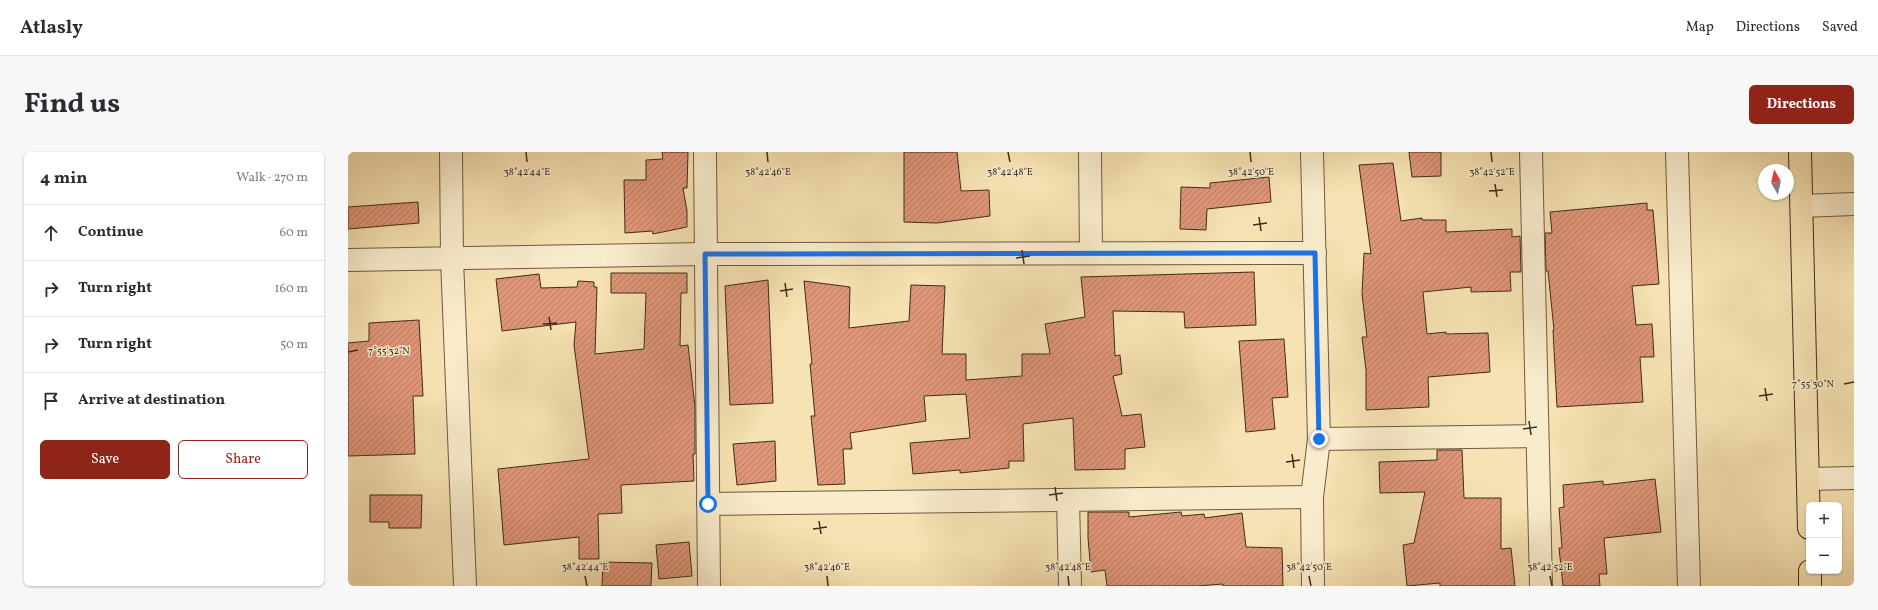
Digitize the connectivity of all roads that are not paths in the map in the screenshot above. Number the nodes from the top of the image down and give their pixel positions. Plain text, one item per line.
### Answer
1 (451, 152) edge
2 (705, 152) edge
3 (1090, 152) edge
4 (1312, 152) edge
5 (1531, 152) edge
6 (1677, 152) edge
7 (1800, 152) edge
8 (1854, 204) edge
9 (1802, 206) junction
10 (1091, 253) junction
11 (1315, 253) junction
12 (705, 254) junction
13 (348, 260) edge
14 (452, 260) junction
15 (1537, 436) junction
16 (1319, 439) junction
17 (1854, 478) edge
18 (1808, 479) junction
19 (1312, 497) junction
20 (1068, 500) junction
21 (1808, 502) edge
22 (708, 504) junction
23 (1810, 574) edge
24 (465, 586) edge
25 (709, 586) edge
26 (1070, 586) edge
27 (1313, 586) edge
28 (1541, 586) edge
29 (1688, 586) edge
30 (1810, 586) edge

1 - 14 street
2 - 12 street
3 - 10 street
4 - 11 street
5 - 15 street
6 - 29 street
7 - 9 highway
8 - 9 street
9 - 18 highway
10 - 11 street
10 - 12 street
11 - 16 street
12 - 14 street
12 - 22 street
13 - 14 street
14 - 24 street
15 - 16 street
15 - 28 street
16 - 19 street
17 - 18 street
18 - 21 highway
19 - 20 street
19 - 27 street
20 - 22 street
20 - 26 street
22 - 25 street
23 - 30 highway

